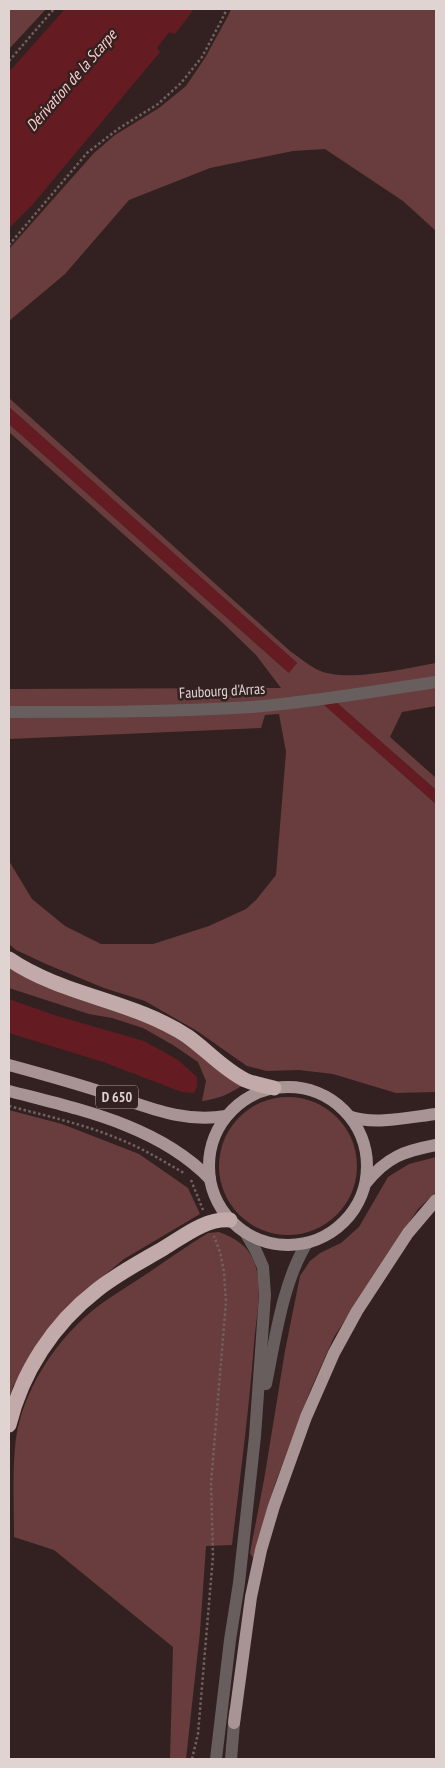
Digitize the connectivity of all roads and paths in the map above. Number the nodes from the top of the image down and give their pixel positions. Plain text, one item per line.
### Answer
1 (54, 9) edge
2 (227, 9) edge
3 (9, 61) edge
4 (9, 245) edge
5 (436, 682) edge
6 (9, 712) edge
7 (9, 959) edge
8 (9, 1065) edge
9 (274, 1088) junction
10 (9, 1091) edge
11 (9, 1106) edge
12 (436, 1114) edge
13 (226, 1116) junction
14 (351, 1117) junction
15 (436, 1145) edge
16 (210, 1178) junction
17 (366, 1183) junction
18 (436, 1200) edge
19 (230, 1220) junction
20 (209, 1222) junction
21 (245, 1232) junction
22 (307, 1243) junction
23 (9, 1425) edge
24 (255, 1436) junction
25 (239, 1583) junction
26 (234, 1723) junction
27 (192, 1759) edge
28 (216, 1759) edge
29 (231, 1759) edge

1 - 3 path
2 - 4 path
5 - 6 street, Faubourg d'Arras
7 - 9 highway
8 - 13 main road, D 650
9 - 13 main road
9 - 14 main road
10 - 16 main road, D 650
11 - 20 path
12 - 14 main road
13 - 16 main road
14 - 17 main road
15 - 17 main road
16 - 19 main road
17 - 22 main road
18 - 26 main road
19 - 20 highway
19 - 21 main road
20 - 23 highway
20 - 27 path
21 - 22 main road
21 - 24 street
22 - 24 street
24 - 25 street
25 - 26 street
25 - 28 street
26 - 29 street

